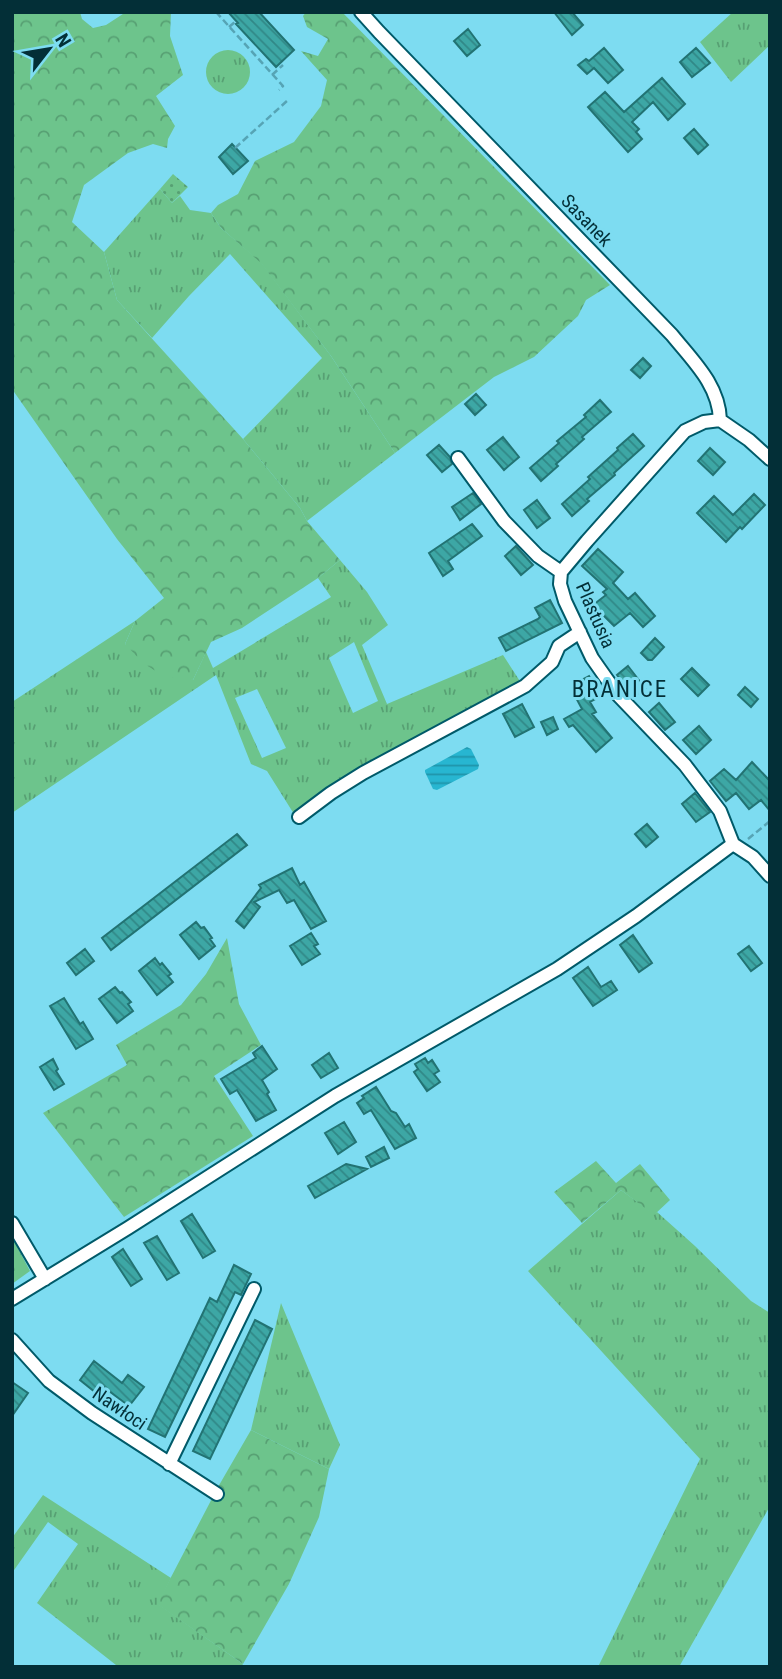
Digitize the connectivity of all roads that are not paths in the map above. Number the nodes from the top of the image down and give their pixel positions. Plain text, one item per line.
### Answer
1 (361, 12) edge
2 (720, 420) junction
3 (458, 458) dead end
4 (770, 459) edge
5 (561, 572) junction
6 (580, 632) junction
7 (299, 817) dead end
8 (733, 844) junction
9 (770, 876) edge
10 (12, 1223) edge
11 (44, 1279) junction
12 (254, 1289) dead end
13 (12, 1299) edge
14 (12, 1339) edge
15 (169, 1464) junction
16 (217, 1494) dead end

1 - 2 street, Sasanek
2 - 4 street
2 - 5 street, Plastusia
3 - 5 street
5 - 6 street, Plastusia
6 - 7 street
6 - 8 street, Plastusia
8 - 9 street
8 - 11 street
10 - 11 street
11 - 13 street
12 - 15 street
14 - 15 street, Nawłoci
15 - 16 street, Nawłoci

